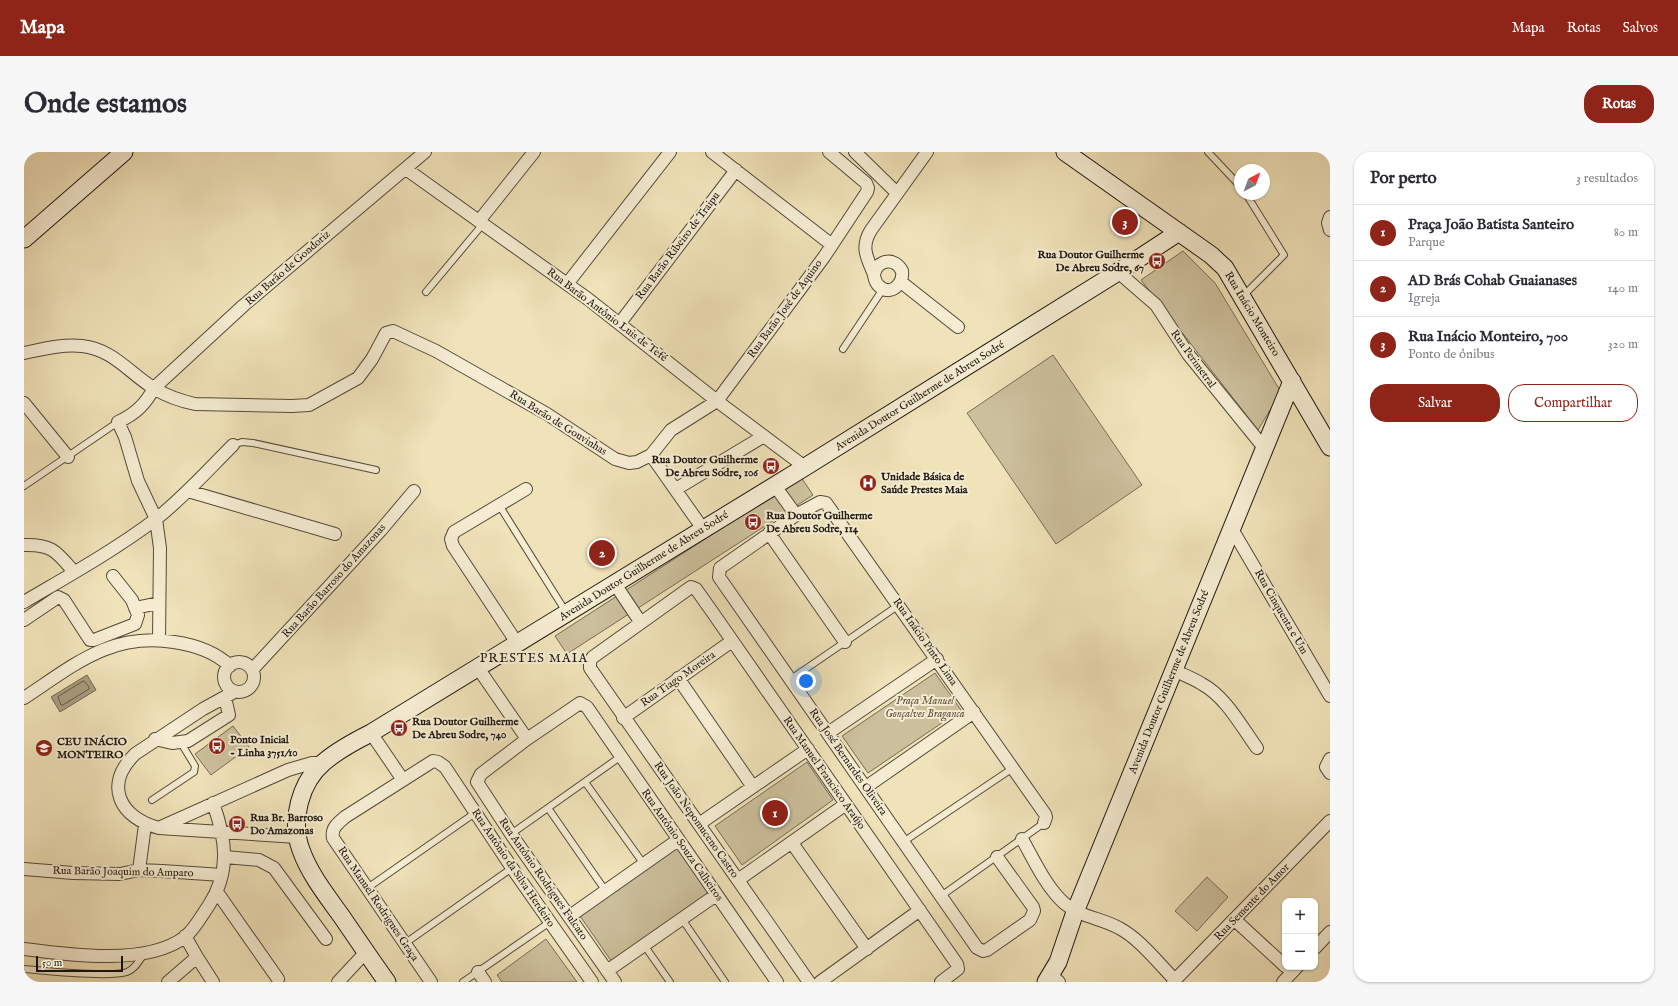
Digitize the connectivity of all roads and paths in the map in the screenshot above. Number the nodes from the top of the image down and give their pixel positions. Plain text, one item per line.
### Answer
1 (124, 152) edge
2 (425, 152) edge
3 (534, 152) edge
4 (670, 152) edge
5 (712, 152) edge
6 (829, 152) edge
7 (855, 152) edge
8 (927, 152) edge
9 (1065, 152) edge
10 (1208, 152) edge
11 (406, 169) junction
12 (736, 170) junction
13 (1234, 180) edge
14 (897, 193) junction
15 (1250, 200) edge
16 (1330, 217) edge
17 (481, 223) junction
18 (1330, 230) edge
19 (1179, 232) junction
20 (24, 239) edge
21 (832, 245) junction
22 (1118, 272) junction
23 (874, 274) junction
24 (901, 282) junction
25 (567, 284) junction
26 (883, 289) junction
27 (426, 292) dead end
28 (1243, 296) junction
29 (620, 323) junction
30 (958, 327) dead end
31 (843, 349) dead end
32 (24, 353) edge
33 (1292, 381) junction
34 (154, 388) junction
35 (717, 401) junction
36 (24, 403) edge
37 (118, 422) junction
38 (764, 436) junction
39 (233, 445) joint
40 (1330, 448) edge
41 (1265, 449) junction
42 (651, 455) junction
43 (68, 457) junction
44 (805, 467) junction
45 (376, 470) dead end
46 (24, 486) edge
47 (775, 486) junction
48 (526, 489) dead end
49 (676, 489) junction
50 (188, 491) junction
51 (414, 491) dead end
52 (499, 505) junction
53 (796, 515) junction
54 (156, 519) junction
55 (703, 529) junction
56 (1232, 529) junction
57 (769, 533) junction
58 (335, 534) dead end
59 (24, 545) edge
60 (74, 572) junction
61 (113, 576) dead end
62 (615, 584) junction
63 (24, 602) edge
64 (159, 603) junction
65 (899, 605) junction
66 (135, 608) junction
67 (566, 613) junction
68 (24, 620) edge
69 (641, 623) junction
70 (159, 639) junction
71 (732, 641) junction
72 (845, 642) junction
73 (517, 644) junction
74 (937, 659) junction
75 (230, 666) junction
76 (478, 668) junction
77 (252, 670) junction
78 (1174, 670) junction
79 (678, 678) junction
80 (791, 679) junction
81 (229, 694) junction
82 (1330, 696) edge
83 (24, 698) edge
84 (974, 712) junction
85 (623, 718) junction
86 (371, 733) junction
87 (828, 733) junction
88 (155, 739) junction
89 (527, 739) junction
90 (181, 743) junction
91 (1257, 748) dead end
92 (808, 749) junction
93 (620, 757) junction
94 (1330, 759) edge
95 (323, 763) junction
96 (1013, 768) junction
97 (1330, 773) edge
98 (403, 780) junction
99 (585, 782) junction
100 (752, 787) junction
101 (866, 788) junction
102 (152, 800) dead end
103 (213, 803) junction
104 (846, 804) junction
105 (548, 808) junction
106 (475, 813) junction
107 (1330, 821) edge
108 (1044, 823) joint
109 (699, 824) junction
110 (145, 825) junction
111 (159, 828) junction
112 (222, 831) junction
113 (511, 834) junction
114 (297, 837) junction
115 (1022, 839) junction
116 (678, 840) junction
117 (903, 842) junction
118 (792, 843) junction
119 (225, 857) junction
120 (997, 857) junction
121 (643, 863) junction
122 (512, 868) junction
123 (24, 869) edge
124 (139, 870) junction
125 (222, 876) junction
126 (738, 880) junction
127 (366, 889) junction
128 (605, 890) junction
129 (217, 892) junction
130 (716, 895) junction
131 (941, 896) junction
132 (920, 910) junction
133 (1075, 912) junction
134 (570, 916) junction
135 (682, 919) junction
136 (1235, 920) junction
137 (550, 922) junction
138 (1330, 932) edge
139 (185, 936) junction
140 (326, 939) dead end
141 (404, 944) junction
142 (644, 945) junction
143 (1318, 945) edge
144 (24, 949) edge
145 (867, 949) junction
146 (144, 952) junction
147 (366, 952) junction
148 (197, 957) junction
149 (1282, 961) edge
150 (24, 969) edge
151 (1289, 970) edge
152 (608, 971) junction
153 (478, 972) junction
154 (278, 979) dead end
155 (773, 980) edge
156 (1052, 980) edge
157 (1174, 981) edge
158 (168, 982) edge
159 (213, 982) edge
160 (338, 982) edge
161 (387, 982) edge
162 (431, 982) edge
163 (463, 982) edge
164 (485, 982) edge
165 (592, 982) edge
166 (615, 982) edge
167 (670, 982) edge
168 (725, 982) edge
169 (809, 982) edge
170 (820, 982) edge
171 (941, 982) edge
172 (1283, 982) edge

1 - 20 street
2 - 11 street, Rua Barão de Gondoriz
3 - 17 street
4 - 25 street
5 - 12 street
6 - 21 street, Rua Barão José de Aquino
7 - 14 street
8 - 14 street
9 - 19 street, Rua Inácio Monteiro
10 - 13 lane
11 - 17 street, Rua Barão Antônio Luis de Tefé
11 - 34 street, Rua Barão de Gondoriz
12 - 21 street
12 - 29 street, Rua Barão Ribeiro de Traipu
14 - 23 street
15 - 28 lane
16 - 18 street
17 - 25 street, Rua Barão Antônio Luis de Tefé
17 - 27 lane
19 - 22 street, Avenida Doutor Guilherme de Abreu Sodré
19 - 28 street, Rua Inácio Monteiro
21 - 35 street, Rua Barão José de Aquino
22 - 41 street, Rua Perimetral
22 - 44 street, Avenida Doutor Guilherme de Abreu Sodré
23 - 24 street
23 - 26 street
24 - 26 street
24 - 30 street
25 - 29 street, Rua Barão Antônio Luis de Tefé
26 - 31 lane
28 - 33 street, Rua Inácio Monteiro
29 - 35 street, Rua Barão Antônio Luis de Tefé
32 - 34 street
33 - 40 street, Rua Inácio Monteiro
33 - 41 street, Avenida Doutor Guilherme de Abreu Sodré
34 - 37 street, Rua Barão de Gondoriz
34 - 42 street, Rua Barão de Gouvinhas
35 - 38 street, Rua Barão Antônio Luis de Tefé
35 - 42 street, Rua Barão José de Aquino
36 - 43 street
37 - 43 lane
37 - 54 street
38 - 44 street, Rua Barão Antônio Luis de Tefé
38 - 49 street
39 - 45 lane
39 - 50 street
41 - 56 street, Avenida Doutor Guilherme de Abreu Sodré
42 - 49 street
43 - 46 lane
44 - 47 street, Avenida Doutor Guilherme de Abreu Sodré
47 - 53 street
47 - 55 street, Avenida Doutor Guilherme de Abreu Sodré
48 - 52 street
49 - 55 street
50 - 54 street
50 - 58 street
51 - 77 street, Rua Barão Barroso do Amazonas
52 - 67 lane
52 - 73 street
53 - 57 street
53 - 65 street, Rua Inácio Pinto Lima
54 - 60 street
54 - 64 street
55 - 62 street, Avenida Doutor Guilherme de Abreu Sodré
56 - 78 street, Avenida Doutor Guilherme de Abreu Sodré
56 - 82 street, Rua Cinquenta e Um
57 - 72 street
57 - 80 street, Rua José Bernardes Oliveira
59 - 60 street
60 - 63 street
61 - 66 street
62 - 67 street, Avenida Doutor Guilherme de Abreu Sodré
62 - 69 street
64 - 66 street
64 - 70 street
65 - 72 lane
65 - 74 street, Rua Inácio Pinto Lima
66 - 68 street
67 - 73 street, Avenida Doutor Guilherme de Abreu Sodré
69 - 71 street, Rua Manuel Francisco Araújo
69 - 85 street, Rua João Nepomuceno Castro
70 - 75 street
70 - 83 street
71 - 79 street, Rua Tiago Moreira
71 - 92 street, Rua Manuel Francisco Araújo
72 - 80 lane
73 - 76 street, Avenida Doutor Guilherme de Abreu Sodré
74 - 84 street, Rua Inácio Pinto Lima
74 - 87 street
75 - 77 street
75 - 81 street
76 - 86 street, Avenida Doutor Guilherme de Abreu Sodré
76 - 89 street
77 - 81 street
78 - 91 street
78 - 133 street, Avenida Doutor Guilherme de Abreu Sodré
79 - 85 street, Rua Tiago Moreira
79 - 100 street
80 - 87 street, Rua José Bernardes Oliveira
81 - 88 street
81 - 90 street
84 - 96 street, Rua Inácio Pinto Lima
84 - 101 street
85 - 109 street, Rua João Nepomuceno Castro
86 - 95 street, Avenida Doutor Guilherme de Abreu Sodré
86 - 98 street
87 - 101 street, Rua José Bernardes Oliveira
88 - 90 street
88 - 110 street
89 - 93 street, Rua Antônio Souza Calheiros
89 - 113 street, Rua Antônio Rodrigues Fulcato
90 - 102 lane
92 - 100 street
92 - 104 street, Rua Manuel Francisco Araújo
93 - 99 lane
93 - 116 street, Rua Antônio Souza Calheiros
94 - 97 street
95 - 103 street
95 - 114 street, Avenida Doutor Guilherme de Abreu Sodré
96 - 108 street, Rua Inácio Pinto Lima
96 - 117 lane
98 - 106 street, Rua Antônio da Silva Herdeiro
98 - 127 street, Rua Manuel Rodrigues Graça
99 - 105 lane
99 - 121 lane
100 - 109 street
101 - 117 street, Rua José Bernardes Oliveira
103 - 111 street
103 - 112 street
104 - 118 street
104 - 132 street, Rua Manuel Francisco Araújo
105 - 113 lane
105 - 128 lane
106 - 122 street, Rua Antônio da Silva Herdeiro
106 - 127 lane
107 - 136 street, Rua Semente do Amor
108 - 115 lane
109 - 126 street, Rua João Nepomuceno Castro
110 - 111 street
110 - 124 street
111 - 112 street
112 - 114 street
112 - 119 street
113 - 134 street, Rua Antônio Rodrigues Fulcato
114 - 147 street, Avenida Doutor Guilherme de Abreu Sodré
115 - 120 lane
115 - 133 street
116 - 121 street
116 - 130 street, Rua Antônio Souza Calheiros
117 - 131 street, Rua José Bernardes Oliveira
118 - 126 street
118 - 145 street
119 - 125 street
119 - 140 street
120 - 131 lane
120 - 131 street, Rua José Bernardes Oliveira
121 - 128 street
122 - 137 street, Rua Antônio da Silva Herdeiro
122 - 141 lane
123 - 124 street, Rua Barão Joaquim do Amparo
124 - 125 street, Rua Barão Joaquim do Amparo
125 - 129 street
126 - 169 street, Rua João Nepomuceno Castro
127 - 141 street, Rua Manuel Rodrigues Graça
128 - 134 street
129 - 139 street
129 - 154 street
130 - 135 street
130 - 155 street, Rua Antônio Souza Calheiros
132 - 145 street
132 - 171 street, Rua Manuel Francisco Araújo
133 - 156 street, Avenida Doutor Guilherme de Abreu Sodré
133 - 157 street
134 - 152 street, Rua Antônio Rodrigues Fulcato
135 - 142 street
135 - 168 lane
136 - 149 street
136 - 157 street, Rua Semente do Amor
137 - 153 lane
137 - 165 street, Rua Antônio da Silva Herdeiro
138 - 143 street
139 - 146 street
139 - 148 street
141 - 162 street, Rua Manuel Rodrigues Graça
142 - 152 street
142 - 167 lane
144 - 146 street
145 - 170 street
146 - 150 lane
147 - 160 street
147 - 161 street, Avenida Doutor Guilherme de Abreu Sodré
148 - 158 street
148 - 159 street
151 - 172 street
152 - 166 street, Rua Antônio Rodrigues Fulcato
153 - 163 lane
153 - 164 street

